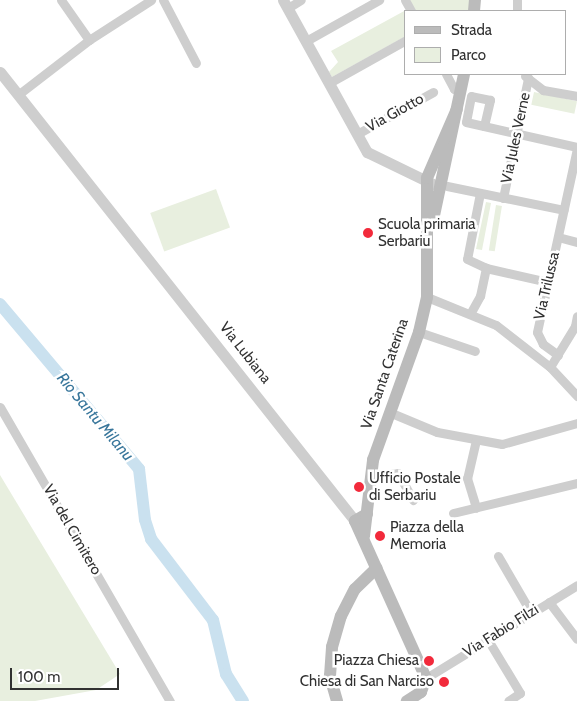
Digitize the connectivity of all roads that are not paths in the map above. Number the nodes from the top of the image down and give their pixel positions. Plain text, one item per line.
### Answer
1 (61, 0) edge
2 (151, 0) edge
3 (163, 0) edge
4 (301, 0) edge
5 (379, 0) edge
6 (286, 4) edge
7 (89, 40) junction
8 (306, 41) junction
9 (404, 41) edge
10 (196, 63) dead end
11 (0, 72) edge
12 (447, 75) edge
13 (464, 75) edge
14 (526, 76) edge
15 (329, 83) junction
16 (460, 91) junction
17 (434, 92) dead end
18 (19, 94) junction
19 (577, 96) edge
20 (457, 109) junction
21 (484, 126) dead end
22 (517, 132) junction
23 (356, 134) junction
24 (577, 147) edge
25 (427, 178) junction
26 (445, 184) junction
27 (480, 193) junction
28 (503, 198) junction
29 (564, 210) junction
30 (558, 237) junction
31 (577, 242) edge
32 (427, 244) junction
33 (486, 268) junction
34 (548, 282) junction
35 (427, 297) junction
36 (470, 314) junction
37 (577, 316) edge
38 (419, 332) junction
39 (475, 351) dead end
40 (558, 355) junction
41 (550, 367) junction
42 (577, 396) edge
43 (0, 407) edge
44 (389, 412) junction
45 (577, 423) edge
46 (476, 440) junction
47 (371, 475) junction
48 (577, 483) edge
49 (413, 500) dead end
50 (476, 508) junction
51 (453, 513) dead end
52 (367, 514) junction
53 (355, 521) junction
54 (364, 536) junction
55 (498, 556) dead end
56 (377, 568) junction
57 (577, 585) edge
58 (549, 602) junction
59 (531, 613) junction
60 (577, 639) edge
61 (488, 640) junction
62 (426, 678) junction
63 (424, 697) edge
64 (170, 701) edge
65 (337, 701) edge
66 (407, 701) edge
67 (508, 701) edge

1 - 7 street
2 - 7 street
3 - 10 street
4 - 6 street
5 - 8 street
6 - 8 street
7 - 18 street
8 - 15 street
9 - 15 street
11 - 18 street, Via Lubiana
12 - 16 street
13 - 16 main road, Via Santa Caterina
14 - 19 street
14 - 22 street, Via Jules Verne
15 - 23 street
16 - 20 main road, Via Santa Caterina
17 - 23 street, Via Giotto
18 - 53 street, Via Lubiana
20 - 25 main road, Via Santa Caterina
20 - 26 main road, Via Santa Caterina
21 - 22 street
22 - 24 street
22 - 28 street, Via Jules Verne
23 - 25 street
24 - 29 street, Via Trilussa
25 - 26 street
25 - 32 main road, Via Santa Caterina
26 - 27 street
26 - 32 main road, Via Santa Caterina
27 - 28 street
27 - 33 street
28 - 29 street
29 - 30 street, Via Trilussa
30 - 31 street, Via Trilussa
30 - 34 street, Via Trilussa
32 - 35 main road, Via Santa Caterina
33 - 34 street
33 - 36 street
34 - 40 street, Via Trilussa
35 - 36 street
35 - 38 main road, Via Santa Caterina
36 - 41 street
37 - 40 street
38 - 39 street
38 - 44 main road, Via Santa Caterina
40 - 41 street
41 - 42 street
43 - 64 street, Via del Cimitero
44 - 46 street
44 - 47 main road, Via Santa Caterina
45 - 46 street
46 - 50 street
47 - 49 street
47 - 52 main road, Via Santa Caterina
48 - 50 street
50 - 51 street
52 - 53 main road
52 - 54 main road, Via Santa Caterina
53 - 54 main road, Via Lubiana
54 - 56 main road, Via Lubiana
55 - 59 street
56 - 62 main road, Via Lubiana
56 - 65 main road
57 - 58 street, Via Fabio Filzi
58 - 59 street, Via Fabio Filzi
58 - 60 street
59 - 61 street, Via Fabio Filzi
61 - 62 street, Via Fabio Filzi
61 - 67 street
62 - 63 main road
63 - 66 main road

